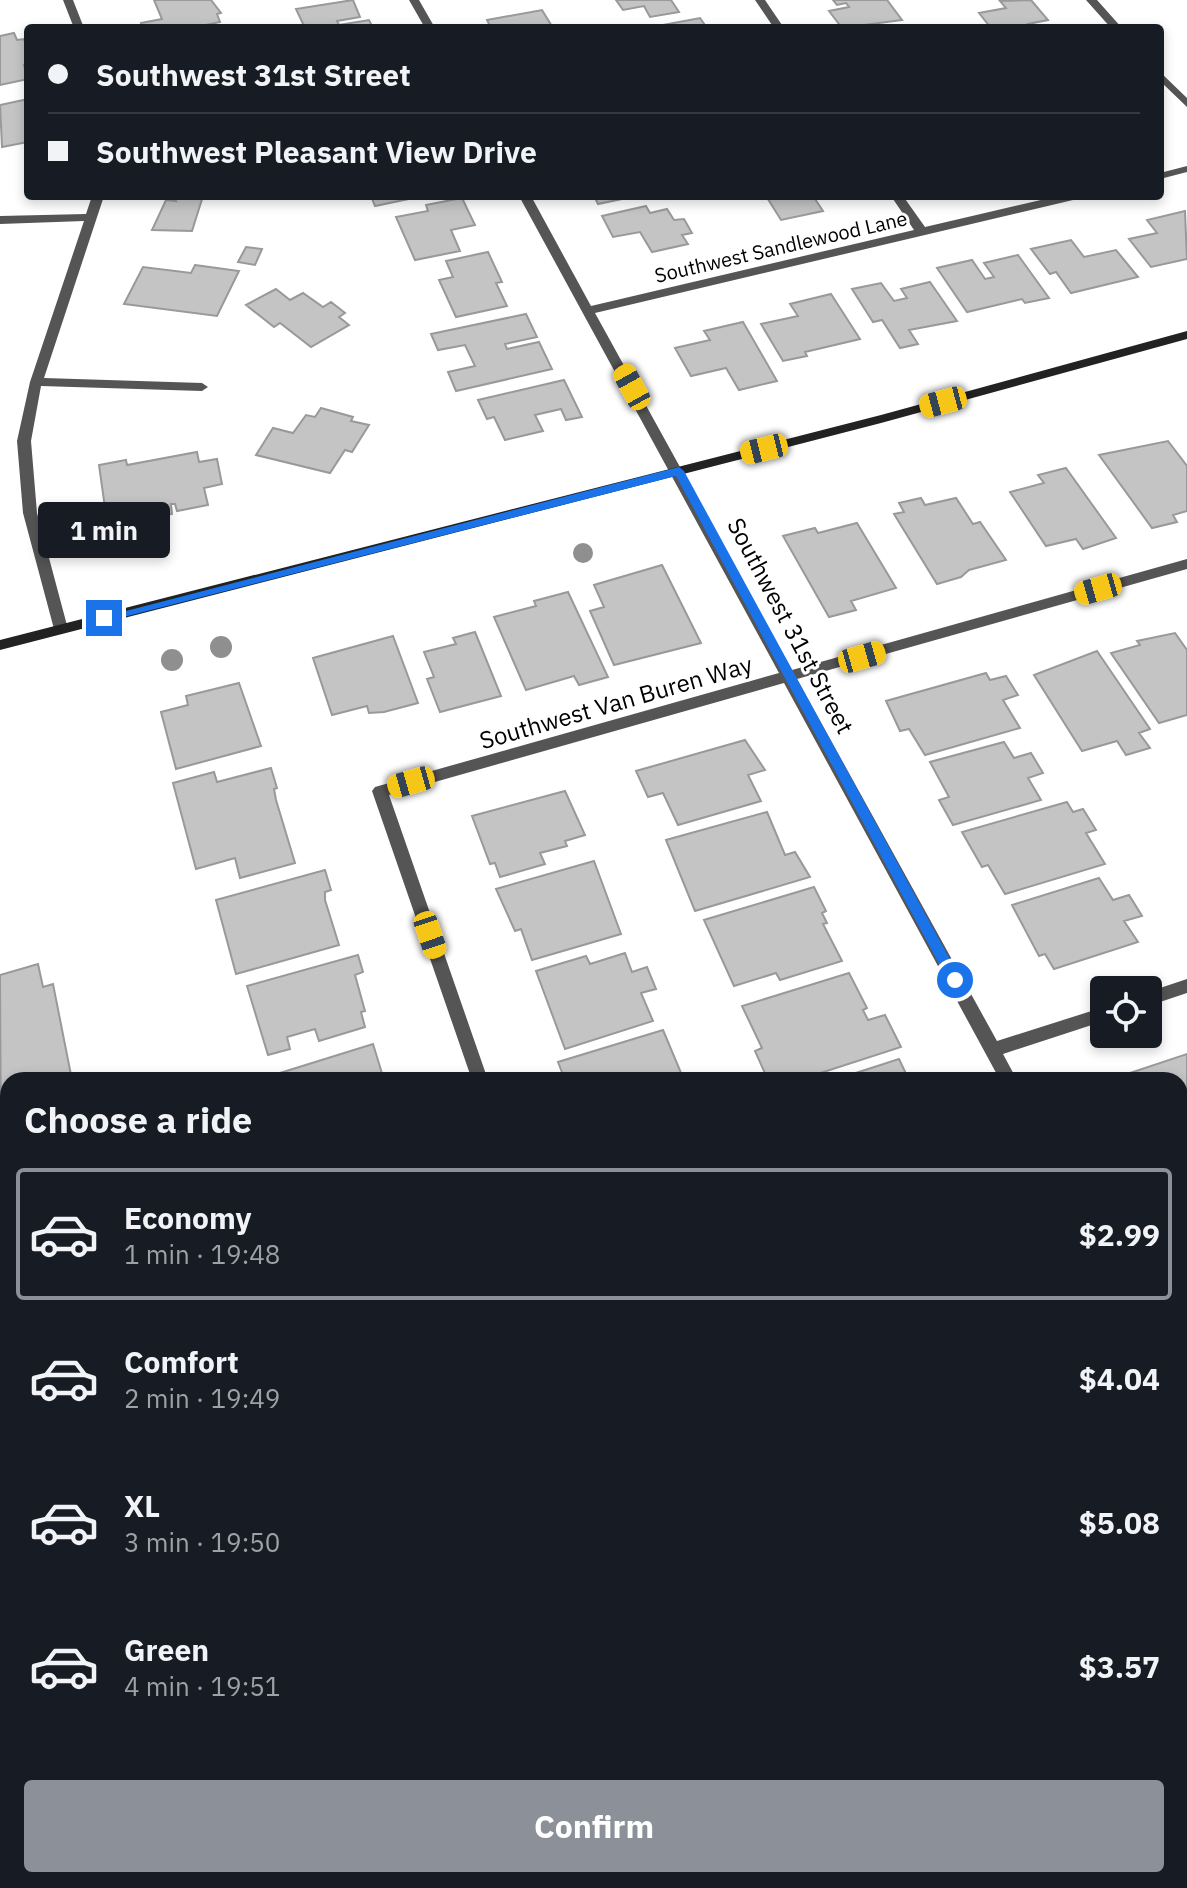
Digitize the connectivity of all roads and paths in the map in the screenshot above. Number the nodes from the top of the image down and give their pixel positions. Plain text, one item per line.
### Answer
1 (68, 0) edge
2 (414, 0) edge
3 (760, 0) edge
4 (1094, 0) edge
5 (77, 24) edge
6 (428, 24) edge
7 (776, 24) edge
8 (1114, 24) edge
9 (1164, 79) edge
10 (1187, 104) edge
11 (1187, 169) edge
12 (1164, 175) edge
13 (96, 200) edge
14 (527, 200) edge
15 (900, 200) edge
16 (1056, 200) edge
17 (90, 217) junction
18 (0, 220) edge
19 (922, 232) junction
20 (590, 310) junction
21 (1187, 335) edge
22 (36, 382) junction
23 (202, 387) dead end
24 (679, 471) junction
25 (1187, 564) edge
26 (61, 629) junction
27 (0, 645) edge
28 (791, 677) junction
29 (1187, 986) edge
30 (1162, 994) edge
31 (1090, 1019) edge
32 (993, 1050) junction
33 (477, 1072) edge
34 (1005, 1072) edge

1 - 5 street
2 - 6 street
3 - 7 street
4 - 8 street
9 - 10 street
11 - 12 street
13 - 17 street
14 - 20 street, Southwest 31st Street
15 - 19 street
16 - 19 street, Southwest Sandlewood Lane
17 - 18 street
17 - 22 street
19 - 20 street, Southwest Sandlewood Lane
20 - 24 street, Southwest 31st Street
21 - 24 main road
22 - 23 street
22 - 26 street
24 - 26 main road
24 - 28 street, Southwest 31st Street
25 - 28 street, Southwest Van Buren Way
26 - 27 main road
28 - 32 street, Southwest 31st Street
28 - 33 street, Southwest Van Buren Way
29 - 30 street
31 - 32 street
32 - 34 street, Southwest 31st Street

